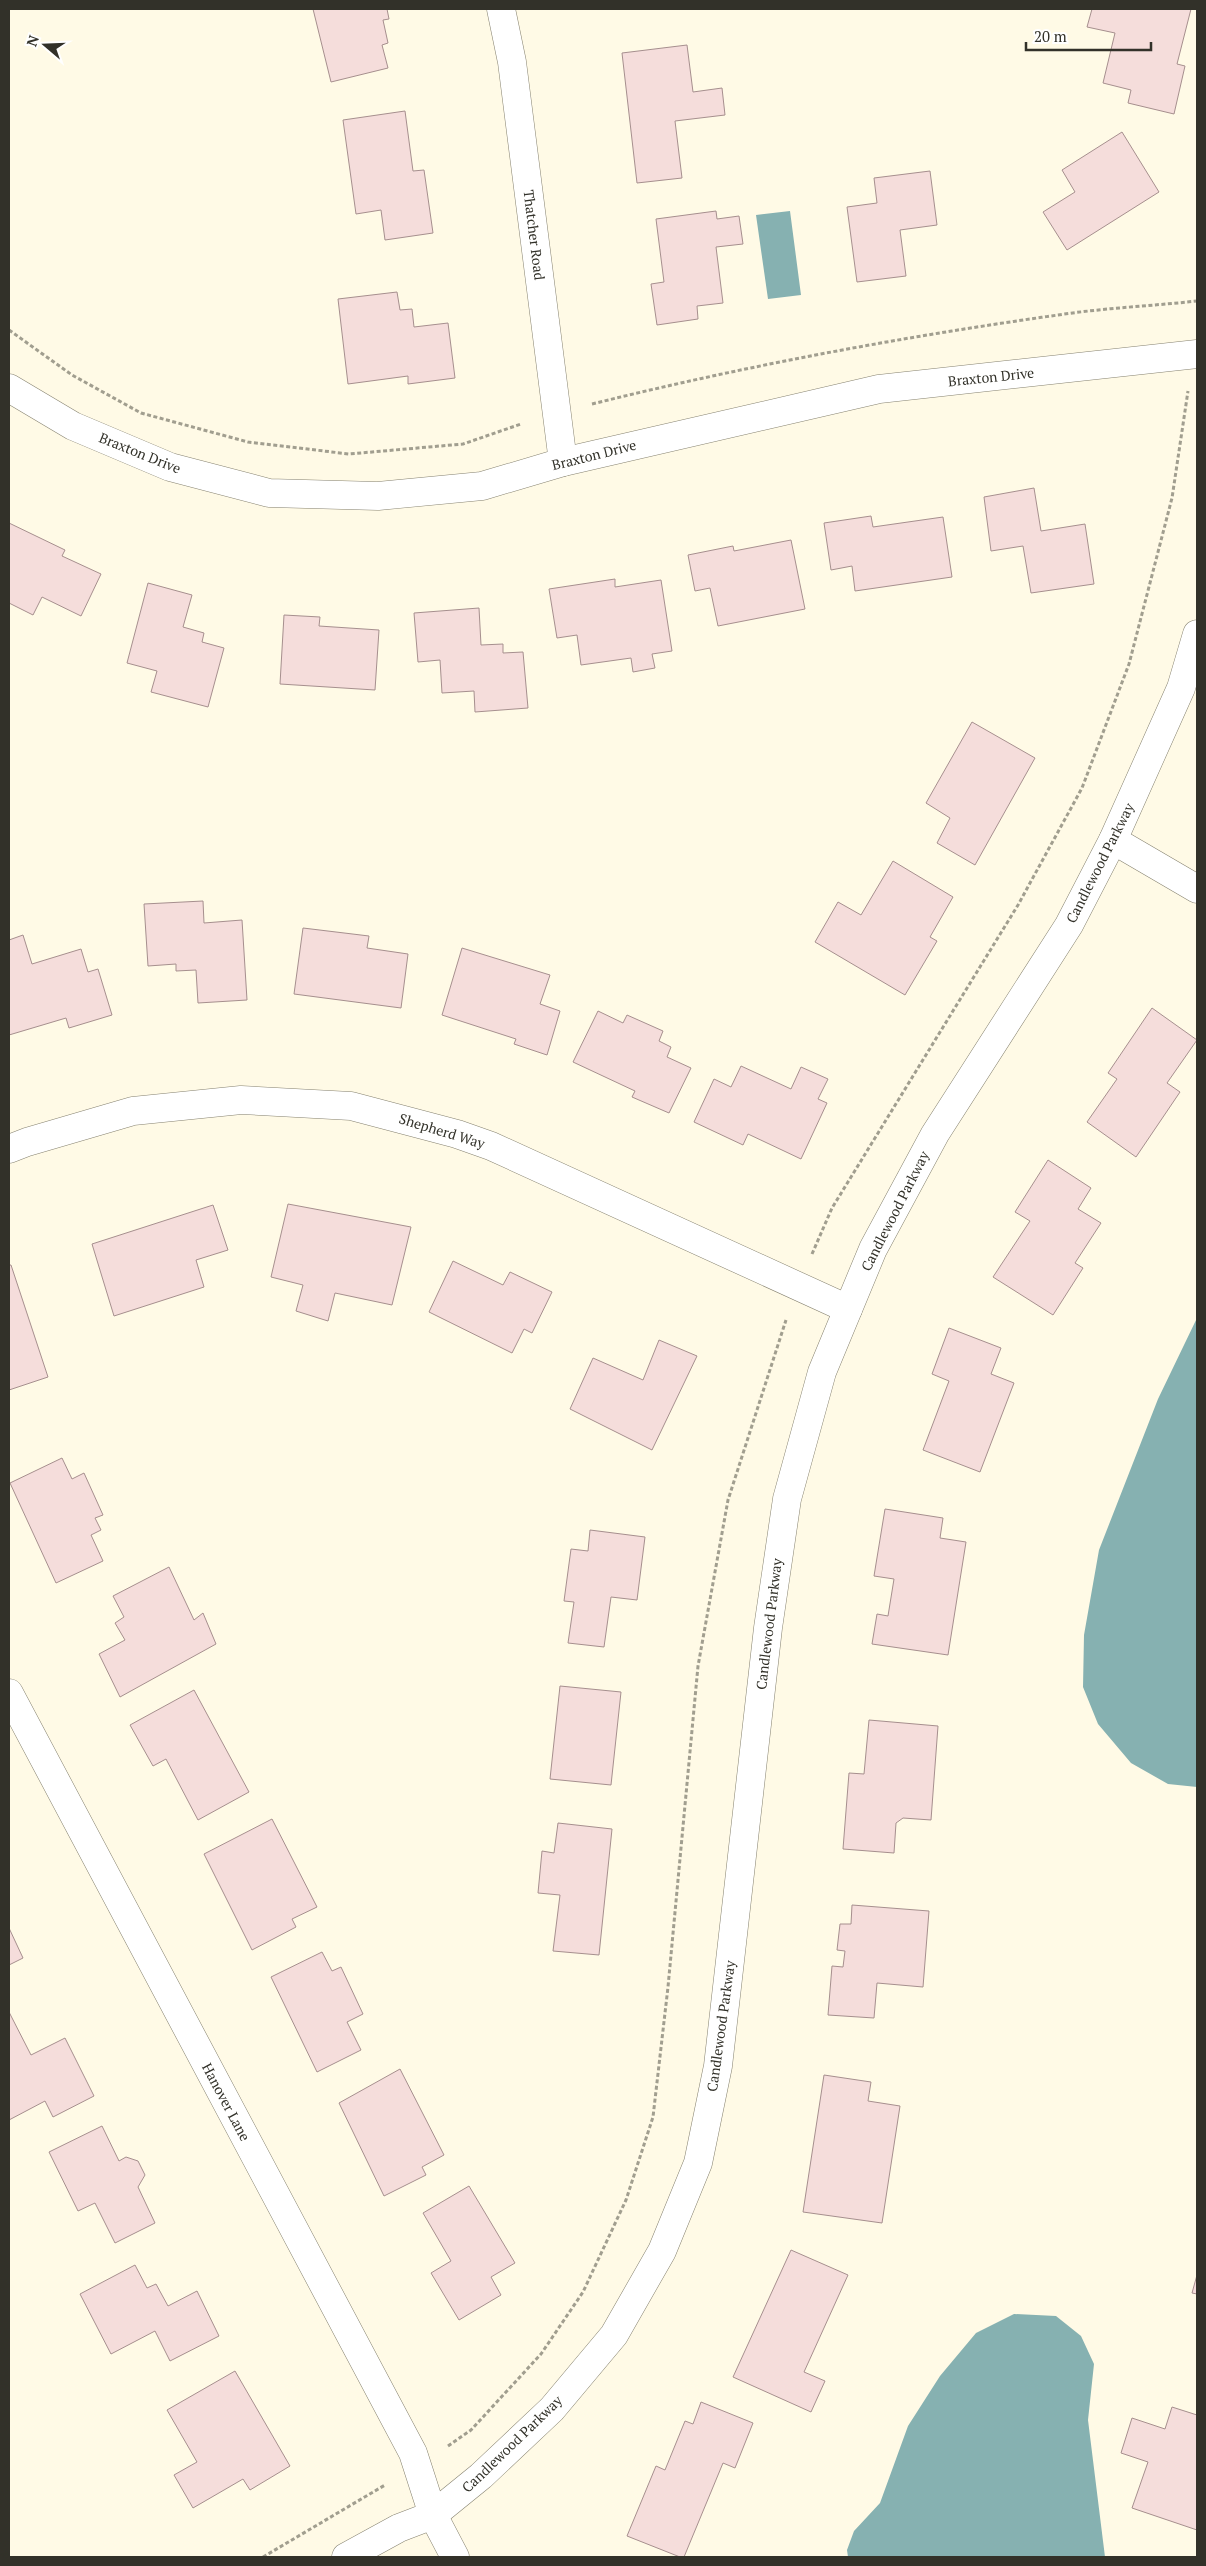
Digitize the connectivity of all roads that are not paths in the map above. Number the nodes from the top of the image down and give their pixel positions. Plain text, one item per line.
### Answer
1 (502, 9) edge
2 (1197, 354) edge
3 (9, 388) edge
4 (563, 462) junction
5 (1197, 634) edge
6 (1113, 840) junction
7 (1197, 889) edge
8 (9, 1149) edge
9 (848, 1309) junction
10 (9, 1693) edge
11 (433, 2516) junction
12 (346, 2557) edge
13 (455, 2557) edge

1 - 4 street, Thatcher Road
2 - 4 street, Braxton Drive
3 - 4 street, Braxton Drive
5 - 6 street, Candlewood Parkway
6 - 7 street
6 - 9 street, Candlewood Parkway
8 - 9 street, Shepherd Way
9 - 11 street, Candlewood Parkway
10 - 11 street, Hanover Lane
11 - 12 street, Candlewood Parkway
11 - 13 street, Hanover Lane

